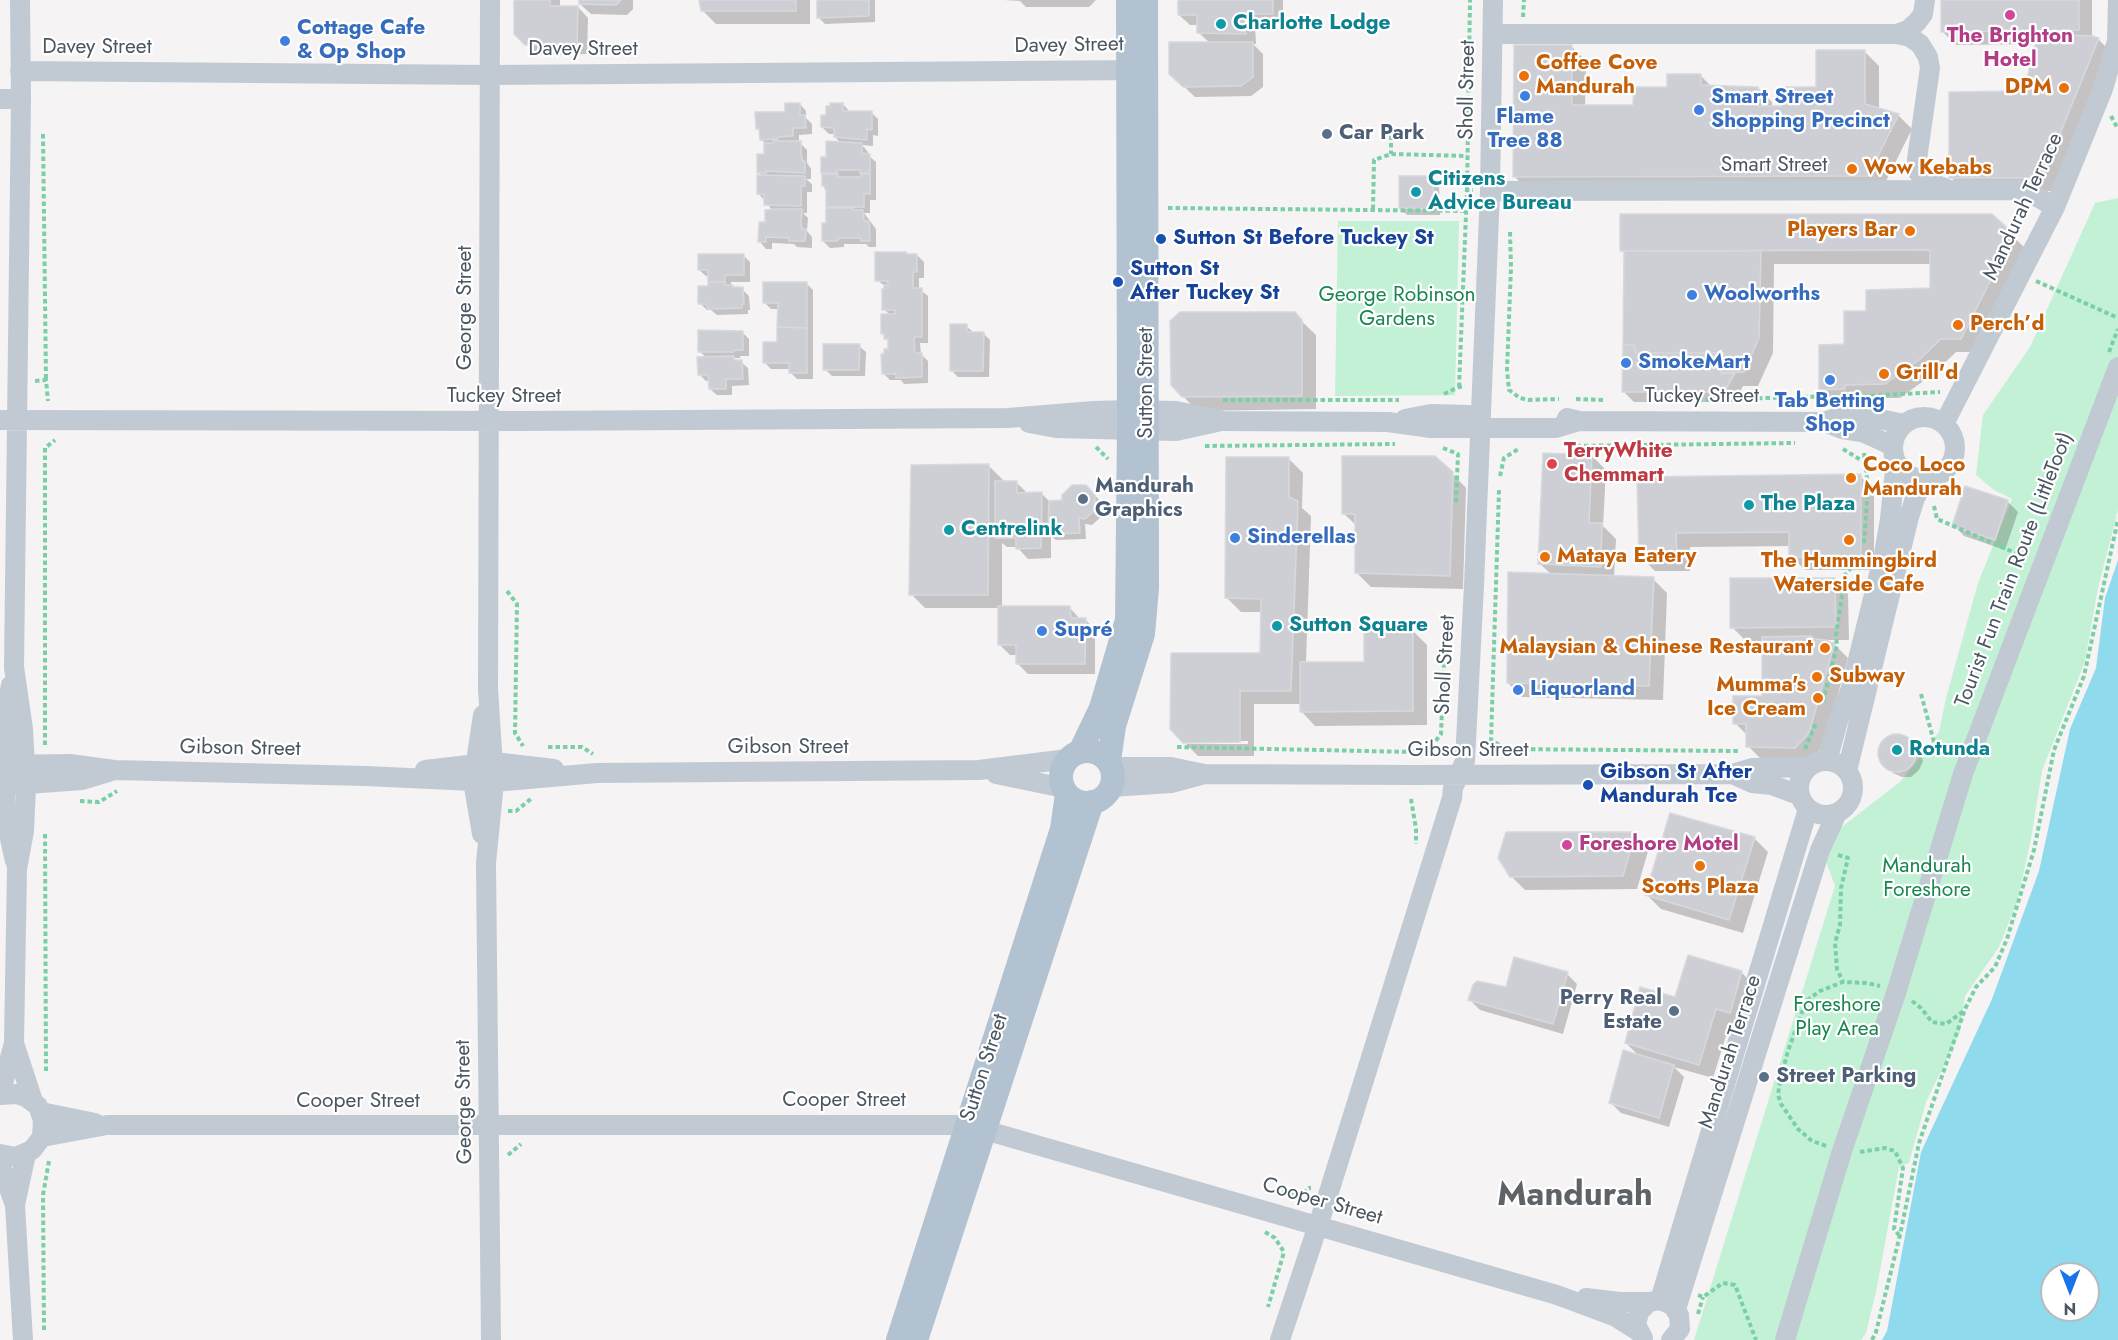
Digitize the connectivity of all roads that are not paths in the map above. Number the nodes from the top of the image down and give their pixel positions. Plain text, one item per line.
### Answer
1 (20, 0) edge
2 (490, 0) edge
3 (1128, 0) edge
4 (1146, 0) edge
5 (1493, 0) edge
6 (1925, 0) edge
7 (2118, 0) edge
8 (1493, 34) junction
9 (1897, 34) junction
10 (1137, 70) junction
11 (20, 71) junction
12 (490, 75) junction
13 (0, 99) edge
14 (21, 99) junction
15 (1950, 190) junction
16 (1490, 191) junction
17 (2055, 207) junction
18 (2118, 367) edge
19 (8, 420) edge
20 (1138, 420) junction
21 (489, 421) junction
22 (1480, 421) junction
23 (1824, 422) junction
24 (1904, 424) junction
25 (1944, 424) junction
26 (1894, 453) junction
27 (1926, 479) junction
28 (14, 667) junction
29 (1074, 756) junction
30 (483, 764) junction
31 (1818, 764) junction
32 (26, 765) junction
33 (597, 765) junction
34 (979, 770) junction
35 (1847, 771) junction
36 (1111, 772) junction
37 (64, 773) junction
38 (1732, 774) junction
39 (3, 775) edge
40 (1458, 775) junction
41 (494, 782) junction
42 (26, 786) junction
43 (1065, 791) junction
44 (1092, 802) junction
45 (1804, 802) junction
46 (1837, 813) junction
47 (486, 863) junction
48 (17, 869) junction
49 (14, 1043) junction
50 (0, 1095) edge
51 (37, 1107) junction
52 (107, 1125) junction
53 (489, 1126) junction
54 (975, 1128) junction
55 (42, 1137) junction
56 (0, 1154) edge
57 (26, 1154) junction
58 (0, 1164) edge
59 (15, 1205) junction
60 (1318, 1225) junction
61 (1557, 1295) junction
62 (1662, 1304) junction
63 (1642, 1336) edge
64 (23, 1340) edge
65 (491, 1340) edge
66 (898, 1340) edge
67 (916, 1340) edge
68 (1280, 1340) edge
69 (1671, 1340) edge
70 (1785, 1340) edge

1 - 11 street
2 - 12 street, George Street
3 - 10 main road, Sutton Street
4 - 10 main road, Sutton Street
5 - 8 street, Sholl Street
6 - 9 street
7 - 17 street, Mandurah Terrace
8 - 9 street
8 - 16 street, Sholl Street
9 - 15 street
10 - 12 street, Davey Street
10 - 20 main road, Sutton Street
10 - 20 main road, Sutton Street
11 - 12 street, Davey Street
11 - 14 street
12 - 21 street, George Street
13 - 14 street
14 - 19 street
15 - 16 street, Smart Street
15 - 17 street, Smart Street
16 - 22 street, Sholl Street
17 - 25 street, Mandurah Terrace
18 - 70 street, Tourist Fun Train Route (LittleToot)
19 - 21 street, Tuckey Street
19 - 28 street
20 - 21 street, Tuckey Street
20 - 22 street, Tuckey Street
20 - 29 main road, Sutton Street
20 - 36 main road, Sutton Street
21 - 30 street, George Street
22 - 23 street, Tuckey Street
22 - 40 street, Sholl Street
23 - 24 street, Tuckey Street
23 - 26 street, Tuckey Street
24 - 25 street
24 - 26 street
25 - 27 street
26 - 27 street
26 - 31 street
27 - 35 street
28 - 32 street
28 - 39 street
29 - 34 street, Gibson Street
29 - 36 main road
29 - 43 main road
30 - 33 street, Gibson Street
30 - 37 street, Gibson Street
30 - 41 street, Gibson Street
30 - 47 street, George Street
31 - 35 street
31 - 38 street, Gibson Street
31 - 45 street
32 - 37 street, Gibson Street
32 - 39 street, Gibson Street
32 - 42 street
33 - 34 street, Gibson Street
33 - 41 street, Gibson Street
34 - 43 street, Gibson Street
35 - 46 street
36 - 40 street, Gibson Street
36 - 44 main road
37 - 42 street, Gibson Street
38 - 40 street, Gibson Street
38 - 45 street, Gibson Street
39 - 42 street, Gibson Street
39 - 48 street
40 - 60 street, Sholl Street
41 - 47 street, George Street
42 - 48 street
43 - 44 main road
43 - 54 main road, Sutton Street
44 - 54 main road, Sutton Street
45 - 46 street
45 - 62 street, Mandurah Terrace
46 - 62 street, Mandurah Terrace
47 - 53 street, George Street
48 - 49 street
49 - 50 street
49 - 51 street
50 - 51 street, Cooper Street
51 - 52 street, Cooper Street
51 - 55 street
52 - 53 street, Cooper Street
52 - 55 street, Cooper Street
53 - 54 street, Cooper Street
53 - 65 street, George Street
54 - 60 street, Cooper Street
54 - 66 main road, Sutton Street
54 - 67 main road, Sutton Street
55 - 57 street
56 - 57 street
57 - 59 street
58 - 59 street
59 - 64 street
60 - 61 street, Cooper Street
60 - 68 street, Sholl Street
61 - 62 street, Cooper Street
61 - 63 street, Cooper Street
62 - 63 street
62 - 69 street

